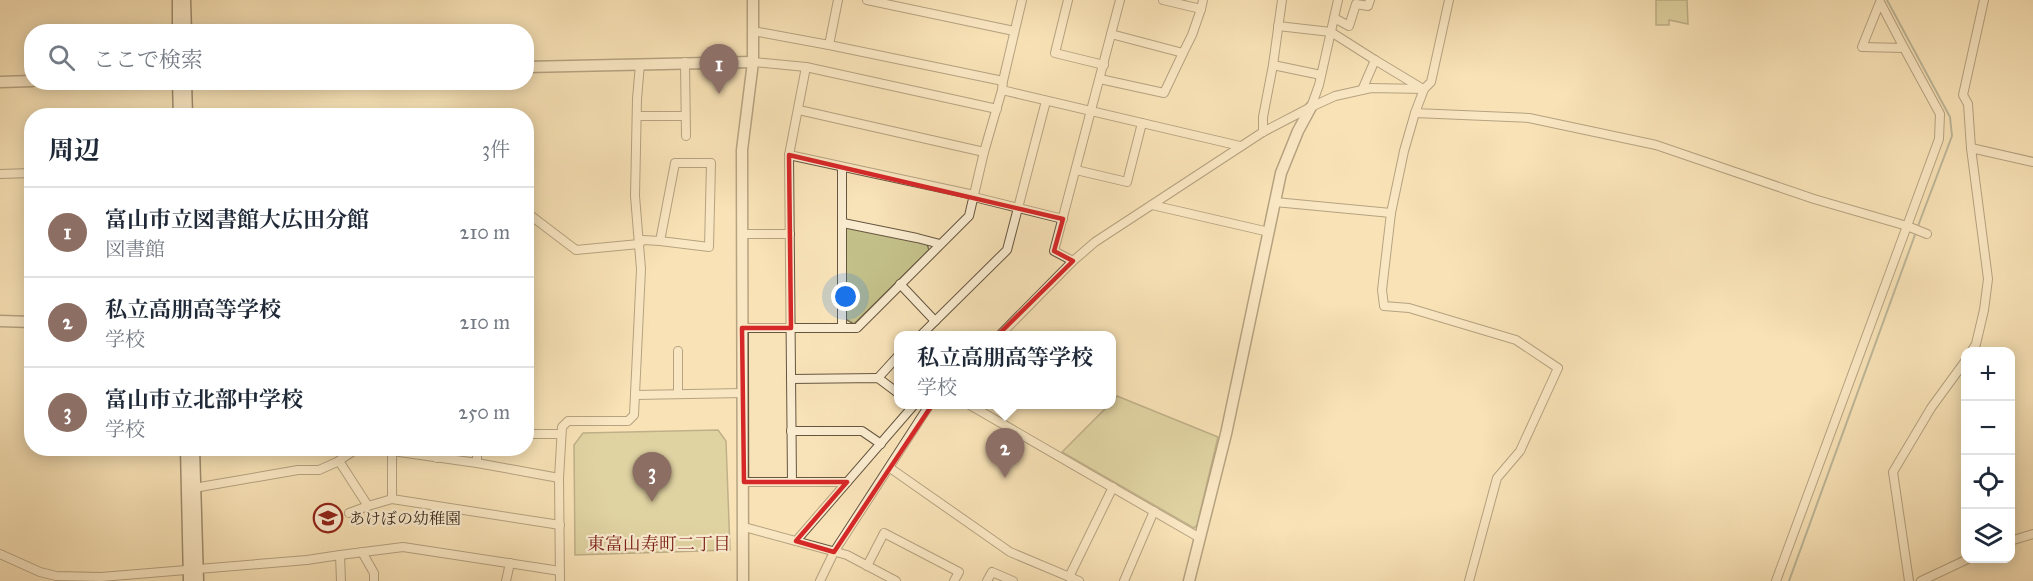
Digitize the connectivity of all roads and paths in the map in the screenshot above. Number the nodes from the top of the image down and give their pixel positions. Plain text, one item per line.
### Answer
1 (178, 0) edge
2 (185, 0) edge
3 (753, 0) edge
4 (838, 0) edge
5 (867, 0) edge
6 (1022, 0) edge
7 (1068, 0) edge
8 (1120, 0) edge
9 (1163, 0) edge
10 (1282, 0) edge
11 (1338, 0) edge
12 (1370, 0) edge
13 (1448, 0) edge
14 (1984, 0) edge
15 (1880, 1) edge
16 (1202, 4) edge
17 (1334, 18) junction
18 (178, 24) edge
19 (186, 24) edge
20 (1278, 26) junction
21 (753, 31) junction
22 (1014, 31) junction
23 (1331, 32) junction
24 (1111, 34) junction
25 (829, 45) junction
26 (1905, 48) junction
27 (1183, 53) junction
28 (1375, 60) junction
29 (685, 62) junction
30 (753, 62) junction
31 (640, 64) junction
32 (1104, 65) junction
33 (1273, 65) junction
34 (534, 67) edge
35 (807, 67) junction
36 (1321, 75) junction
37 (1100, 79) junction
38 (24, 81) edge
39 (0, 82) edge
40 (1003, 86) junction
41 (1424, 89) junction
42 (178, 90) edge
43 (186, 90) edge
44 (1362, 90) junction
45 (1046, 101) junction
46 (1311, 107) junction
47 (179, 108) edge
48 (187, 108) edge
49 (997, 109) junction
50 (799, 110) junction
51 (1091, 111) junction
52 (1415, 113) junction
53 (637, 116) junction
54 (685, 116) junction
55 (1142, 123) junction
56 (1263, 132) junction
57 (686, 136) dead end
58 (1240, 146) junction
59 (1971, 148) junction
60 (984, 152) junction
61 (789, 154) junction
62 (2033, 162) edge
63 (842, 167) junction
64 (1076, 170) junction
65 (24, 173) edge
66 (0, 174) edge
67 (974, 196) junction
68 (1275, 202) junction
69 (1152, 205) junction
70 (1019, 208) junction
71 (1391, 213) junction
72 (534, 218) edge
73 (1063, 219) junction
74 (843, 223) junction
75 (1907, 226) junction
76 (1269, 232) junction
77 (743, 234) junction
78 (790, 234) junction
79 (1927, 234) dead end
80 (660, 241) junction
81 (639, 244) junction
82 (940, 244) junction
83 (1073, 261) junction
84 (900, 284) junction
85 (0, 321) edge
86 (935, 321) junction
87 (24, 322) edge
88 (742, 328) junction
89 (791, 328) junction
90 (842, 328) junction
91 (925, 331) edge
92 (1004, 331) edge
93 (1974, 347) edge
94 (678, 351) dead end
95 (894, 360) edge
96 (1961, 366) edge
97 (878, 378) junction
98 (791, 379) junction
99 (894, 390) edge
100 (743, 393) junction
101 (678, 394) junction
102 (635, 395) junction
103 (911, 409) edge
104 (920, 409) edge
105 (928, 409) edge
106 (975, 409) edge
107 (925, 413) junction
108 (791, 431) junction
109 (534, 434) edge
110 (560, 434) junction
111 (881, 444) junction
112 (186, 456) edge
113 (194, 456) edge
114 (346, 456) edge
115 (392, 456) edge
116 (426, 456) edge
117 (477, 456) edge
118 (437, 458) joint
119 (339, 461) junction
120 (477, 463) junction
121 (890, 468) junction
122 (559, 478) junction
123 (744, 482) junction
124 (792, 482) junction
125 (847, 482) junction
126 (1113, 487) junction
127 (194, 488) junction
128 (392, 498) junction
129 (368, 506) junction
130 (1154, 511) junction
131 (349, 513) dead end
132 (560, 525) junction
133 (744, 527) junction
134 (2033, 534) edge
135 (1200, 538) junction
136 (2015, 539) edge
137 (796, 541) junction
138 (362, 552) junction
139 (834, 552) junction
140 (0, 554) edge
141 (340, 555) junction
142 (1961, 562) edge
143 (510, 563) junction
144 (867, 566) junction
145 (560, 571) junction
146 (193, 575) edge
147 (1069, 577) junction
148 (101, 579) edge
149 (341, 581) edge
150 (374, 581) edge
151 (506, 581) edge
152 (561, 581) edge
153 (743, 581) edge
154 (820, 581) edge
155 (896, 581) edge
156 (954, 581) edge
157 (987, 581) edge
158 (1013, 581) edge
159 (1079, 581) edge
160 (1124, 581) edge
161 (1189, 581) edge
162 (1469, 581) edge
163 (1776, 581) edge
164 (1909, 581) edge
165 (1922, 581) edge

1 - 18 street
2 - 19 street
3 - 21 street
4 - 25 street
5 - 22 street
6 - 22 street
7 - 32 street
8 - 24 street
9 - 16 street
10 - 20 street
11 - 17 street
12 - 17 street
13 - 41 street
14 - 59 street
15 - 26 street
15 - 26 street
16 - 27 street
17 - 23 street
20 - 23 street
20 - 33 street
21 - 25 street
21 - 30 street
22 - 40 street
23 - 28 street
23 - 36 street
24 - 27 street
24 - 32 street
25 - 40 street
26 - 75 street
27 - 37 street
28 - 41 street
28 - 44 street
29 - 30 street
29 - 31 street
29 - 54 street
30 - 35 street
30 - 77 street
31 - 34 street
31 - 53 street
32 - 37 street
33 - 36 street
33 - 56 street
35 - 49 street
35 - 50 street
36 - 46 street
37 - 51 street
38 - 39 street
40 - 45 street
40 - 49 street
41 - 44 street
41 - 52 street
42 - 47 street
43 - 48 street
44 - 46 street
45 - 51 street
45 - 70 street
46 - 56 street
46 - 68 street
49 - 60 street
50 - 60 street
50 - 61 street
51 - 55 street
51 - 64 street
52 - 71 street
52 - 75 street
53 - 54 street
53 - 81 street
54 - 57 street
55 - 58 street
55 - 64 street
56 - 58 street
58 - 69 street
59 - 62 street
59 - 93 street
60 - 67 street
61 - 63 street
61 - 78 street
63 - 67 street
63 - 74 street
64 - 73 street
65 - 66 street
67 - 70 street
67 - 82 street
68 - 71 street
68 - 76 street
69 - 76 street
69 - 83 street
70 - 73 street
70 - 86 street
71 - 162 street
72 - 81 street
73 - 83 street
74 - 82 street
74 - 90 street
75 - 79 street
75 - 163 street
76 - 135 street
77 - 78 street
77 - 88 street
78 - 89 street
80 - 80 street
80 - 81 street
81 - 102 street
82 - 84 street
83 - 92 street
84 - 86 street
84 - 90 street
85 - 87 street
86 - 91 street
88 - 89 street
88 - 100 street
89 - 90 street
89 - 98 street
94 - 101 street
95 - 97 street
96 - 164 street
97 - 98 street
97 - 99 street
98 - 108 street
100 - 101 street
100 - 123 street
101 - 102 street
102 - 110 street
103 - 111 street
104 - 107 street
105 - 107 street
106 - 126 street
107 - 121 street
108 - 111 street
108 - 124 street
109 - 110 street
110 - 122 street
111 - 125 street
112 - 146 street
113 - 127 street
114 - 119 street
115 - 128 street
116 - 118 street
117 - 120 street
118 - 120 street
119 - 127 street
119 - 129 street
120 - 122 street
121 - 139 street
121 - 147 street
122 - 132 street
123 - 124 street
123 - 133 street
124 - 125 street
125 - 137 street
126 - 130 street
126 - 147 street
127 - 146 street
128 - 129 street
128 - 132 street
129 - 131 street
130 - 135 street
130 - 160 street
132 - 145 street
133 - 137 street
133 - 153 street
134 - 136 street
135 - 161 street
137 - 139 street
138 - 141 street
138 - 143 street
138 - 150 street
139 - 144 street
139 - 154 street
140 - 148 street
141 - 146 street
141 - 149 street
142 - 165 street
143 - 145 street
143 - 151 street
144 - 155 street
144 - 156 street
145 - 152 street
146 - 148 street
147 - 159 street
157 - 158 street

